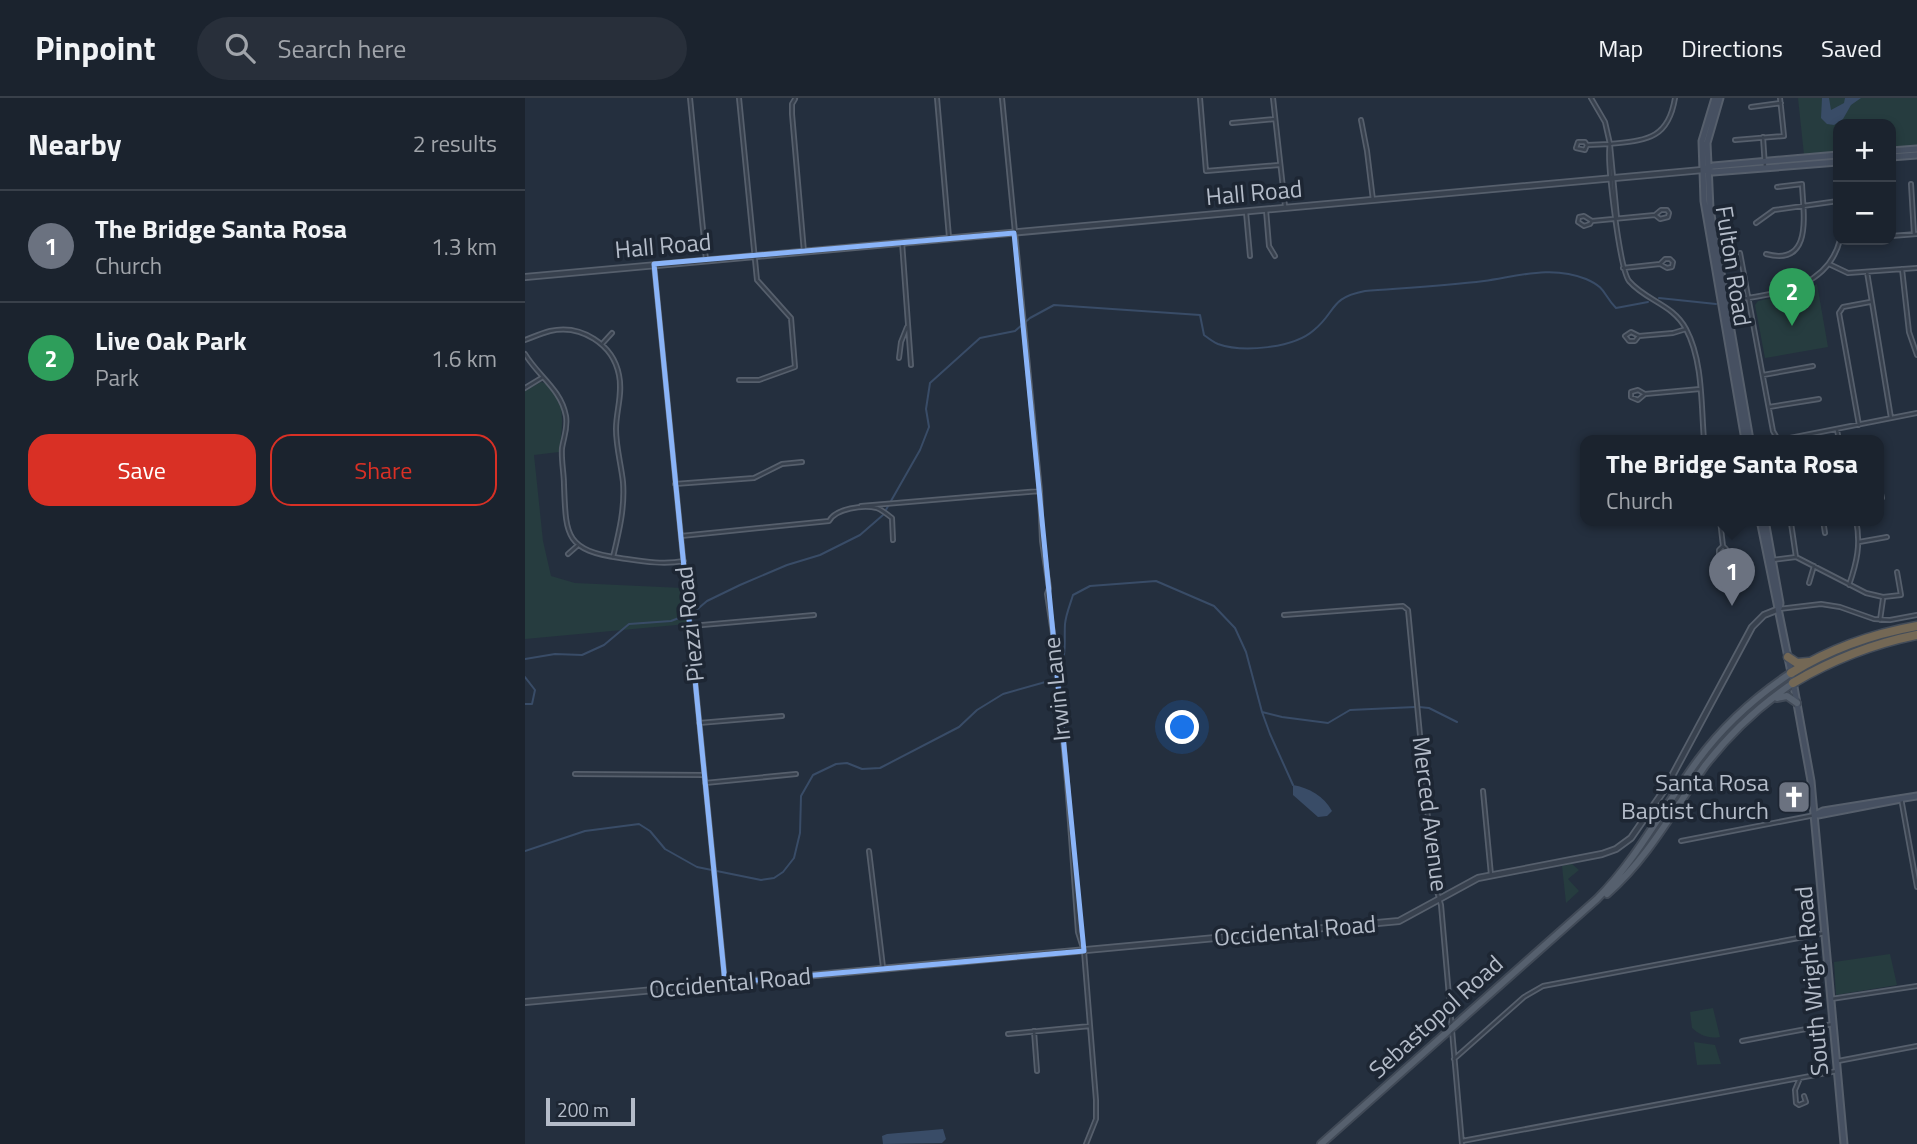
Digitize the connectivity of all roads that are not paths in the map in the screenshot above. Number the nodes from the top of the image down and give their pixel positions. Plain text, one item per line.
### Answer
1 (690, 98) edge
2 (740, 98) edge
3 (937, 98) edge
4 (1002, 98) edge
5 (1200, 98) edge
6 (1273, 98) edge
7 (1591, 98) edge
8 (1675, 98) edge
9 (1717, 98) edge
10 (1780, 98) edge
11 (796, 99) edge
12 (1781, 103) junction
13 (1751, 107) dead end
14 (1275, 119) junction
15 (1361, 120) dead end
16 (1232, 123) dead end
17 (1763, 137) junction
18 (1735, 140) dead end
19 (1610, 144) junction
20 (1587, 145) dead end
21 (1917, 149) edge
22 (1896, 151) edge
23 (1917, 155) edge
24 (1896, 157) edge
25 (1833, 159) edge
26 (1765, 164) junction
27 (1279, 165) junction
28 (1705, 169) junction
29 (1613, 178) junction
30 (1911, 184) dead end
31 (1777, 187) dead end
32 (1833, 199) edge
33 (1373, 200) junction
34 (1803, 205) junction
35 (1285, 208) junction
36 (1266, 210) junction
37 (1246, 212) junction
38 (1655, 215) dead end
39 (1617, 218) junction
40 (1592, 221) dead end
41 (1756, 223) dead end
42 (1014, 233) junction
43 (1915, 234) edge
44 (1896, 236) edge
45 (949, 237) junction
46 (902, 242) junction
47 (1838, 245) edge
48 (804, 252) junction
49 (1740, 253) dead end
50 (1766, 254) dead end
51 (754, 256) junction
52 (1250, 256) dead end
53 (1275, 256) dead end
54 (706, 260) junction
55 (654, 264) junction
56 (1660, 264) dead end
57 (1829, 264) junction
58 (1623, 268) junction
59 (1917, 268) edge
60 (1902, 269) junction
61 (1867, 272) junction
62 (525, 277) edge
63 (1749, 297) junction
64 (1723, 302) junction
65 (1870, 302) junction
66 (908, 324) junction
67 (1686, 329) junction
68 (611, 333) dead end
69 (1640, 336) dead end
70 (525, 340) edge
71 (603, 344) junction
72 (525, 354) edge
73 (1917, 355) edge
74 (899, 358) dead end
75 (911, 365) dead end
76 (1813, 366) dead end
77 (1763, 375) junction
78 (543, 377) junction
79 (739, 380) dead end
80 (525, 388) edge
81 (1700, 389) junction
82 (1645, 394) dead end
83 (1819, 399) dead end
84 (1769, 407) junction
85 (1917, 413) edge
86 (1891, 418) junction
87 (1859, 425) junction
88 (1837, 429) junction
89 (1704, 435) edge
90 (1747, 435) edge
91 (1775, 435) edge
92 (1806, 435) edge
93 (1838, 435) edge
94 (802, 462) dead end
95 (675, 484) junction
96 (1040, 491) junction
97 (862, 506) dead end
98 (1721, 526) edge
99 (1763, 526) edge
100 (1764, 526) edge
101 (1791, 526) edge
102 (1824, 526) edge
103 (1857, 526) edge
104 (1825, 533) dead end
105 (680, 536) junction
106 (1887, 537) dead end
107 (893, 540) dead end
108 (1859, 542) junction
109 (577, 546) junction
110 (1723, 546) dead end
111 (568, 554) dead end
112 (1796, 556) junction
113 (613, 557) junction
114 (1772, 560) junction
115 (684, 561) junction
116 (1815, 565) junction
117 (1897, 572) dead end
118 (1809, 583) dead end
119 (1849, 586) junction
120 (1883, 597) junction
121 (1779, 609) junction
122 (814, 615) dead end
123 (1283, 615) dead end
124 (1917, 615) edge
125 (1880, 620) junction
126 (1917, 625) edge
127 (691, 626) junction
128 (1917, 635) edge
129 (1788, 657) junction
130 (1815, 660) junction
131 (1791, 673) junction
132 (1793, 683) junction
133 (1797, 703) junction
134 (782, 716) dead end
135 (1750, 717) junction
136 (699, 723) junction
137 (575, 774) dead end
138 (796, 774) dead end
139 (704, 775) junction
140 (705, 783) junction
141 (1483, 791) dead end
142 (1917, 796) edge
143 (1901, 799) junction
144 (1815, 815) junction
145 (1681, 841) dead end
146 (869, 851) dead end
147 (1491, 875) junction
148 (1917, 887) edge
149 (1440, 899) junction
150 (1576, 920) junction
151 (1825, 933) junction
152 (1083, 951) junction
153 (883, 967) junction
154 (725, 983) junction
155 (1917, 986) edge
156 (1831, 999) junction
157 (525, 1002) edge
158 (1833, 1024) junction
159 (1090, 1026) junction
160 (1451, 1029) junction
161 (1034, 1031) junction
162 (1008, 1034) dead end
163 (1742, 1041) dead end
164 (1917, 1046) edge
165 (1454, 1059) junction
166 (1836, 1061) junction
167 (1037, 1070) dead end
168 (1837, 1071) junction
169 (1800, 1078) junction
170 (1804, 1096) dead end
171 (1462, 1143) edge
172 (1086, 1144) edge
173 (1321, 1144) edge
174 (1844, 1144) edge

1 - 54 street
2 - 51 street
3 - 45 street
4 - 42 street, Irwin Lane
5 - 27 street
6 - 14 street
7 - 19 street
8 - 19 street
9 - 28 main road, Fulton Road
10 - 12 street
11 - 48 street
12 - 13 street
12 - 17 street
14 - 16 street
14 - 27 street
15 - 33 street
17 - 18 street
17 - 26 street
19 - 20 street
19 - 29 street
21 - 22 main road
23 - 24 main road
25 - 26 main road
26 - 28 main road
27 - 35 street
28 - 29 street, Hall Road
28 - 64 main road, Fulton Road
29 - 33 street, Hall Road
29 - 39 street
30 - 43 street
31 - 34 street
32 - 34 street
33 - 35 street, Hall Road
34 - 41 street
34 - 50 street
35 - 36 street, Hall Road
36 - 37 street, Hall Road
36 - 53 street
37 - 42 street, Hall Road
37 - 52 street
38 - 39 street
39 - 40 street
39 - 58 street
42 - 45 street, Hall Road
42 - 96 street, Irwin Lane
43 - 44 street
45 - 46 street, Hall Road
46 - 48 street, Hall Road
46 - 66 street
47 - 57 street
48 - 51 street, Hall Road
49 - 63 street
51 - 54 street, Hall Road
51 - 79 street
54 - 55 street, Hall Road
55 - 62 street, Hall Road
55 - 95 street, Piezzi Road
56 - 58 street
57 - 61 street
57 - 63 street
58 - 67 street
59 - 60 street
60 - 61 street
60 - 73 street
61 - 65 street
63 - 64 street
63 - 77 street
64 - 90 main road, Fulton Road
65 - 86 street
65 - 87 street
66 - 74 street
66 - 75 street
67 - 69 street
67 - 81 street
68 - 71 street
70 - 71 street
71 - 113 street
72 - 78 street
76 - 77 street
77 - 84 street
78 - 80 street
78 - 109 street
81 - 82 street
81 - 89 street
83 - 84 street
84 - 91 street
85 - 86 street
86 - 87 street
87 - 88 street
88 - 92 street
88 - 93 street
94 - 95 street
95 - 105 street, Piezzi Road
96 - 97 street
96 - 152 street, Irwin Lane
98 - 110 street
99 - 121 main road
100 - 114 main road
101 - 112 street
102 - 104 street
103 - 108 street
105 - 107 street
105 - 115 street, Piezzi Road
106 - 108 street
108 - 119 street
109 - 111 street
109 - 113 street
112 - 114 street
112 - 116 street
113 - 115 street
114 - 121 main road
115 - 127 street, Piezzi Road
116 - 118 street
116 - 119 street
117 - 120 street
119 - 120 street
120 - 125 street
121 - 125 street, Occidental Road
121 - 129 main road
121 - 147 street, Occidental Road
122 - 127 street
123 - 149 street, Merced Avenue
124 - 125 street, Occidental Road
126 - 130 highway
127 - 136 street, Piezzi Road
128 - 132 highway
129 - 130 highway
129 - 131 main road
130 - 131 highway
131 - 132 main road, South Wright Road
131 - 150 main road, Sebastopol Road
132 - 133 main road, South Wright Road
132 - 135 main road, Sebastopol Road
133 - 135 main road
133 - 144 main road, South Wright Road
134 - 136 street
135 - 150 main road, Sebastopol Road
136 - 139 street, Piezzi Road
137 - 139 street
138 - 140 street
139 - 140 street, Piezzi Road
140 - 154 street, Piezzi Road
141 - 147 street
142 - 143 main road
143 - 144 main road
143 - 148 street
144 - 145 street
144 - 151 main road, South Wright Road
146 - 153 street
147 - 149 street, Occidental Road
149 - 152 street, Occidental Road
149 - 160 street, Merced Avenue
150 - 160 main road, Sebastopol Road
151 - 156 main road, South Wright Road
151 - 165 street
152 - 153 street, Occidental Road
152 - 159 street, Irwin Lane
153 - 154 street, Occidental Road
154 - 157 street, Occidental Road
155 - 156 street
156 - 158 main road, South Wright Road
158 - 163 street
158 - 166 main road, South Wright Road
159 - 161 street
159 - 172 street, Irwin Lane
160 - 165 street, Merced Avenue
160 - 173 main road, Sebastopol Road
161 - 162 street
161 - 167 street
164 - 166 street
165 - 171 street, Merced Avenue
166 - 168 main road, South Wright Road
168 - 169 street
168 - 174 main road, South Wright Road
169 - 170 street
169 - 171 street

